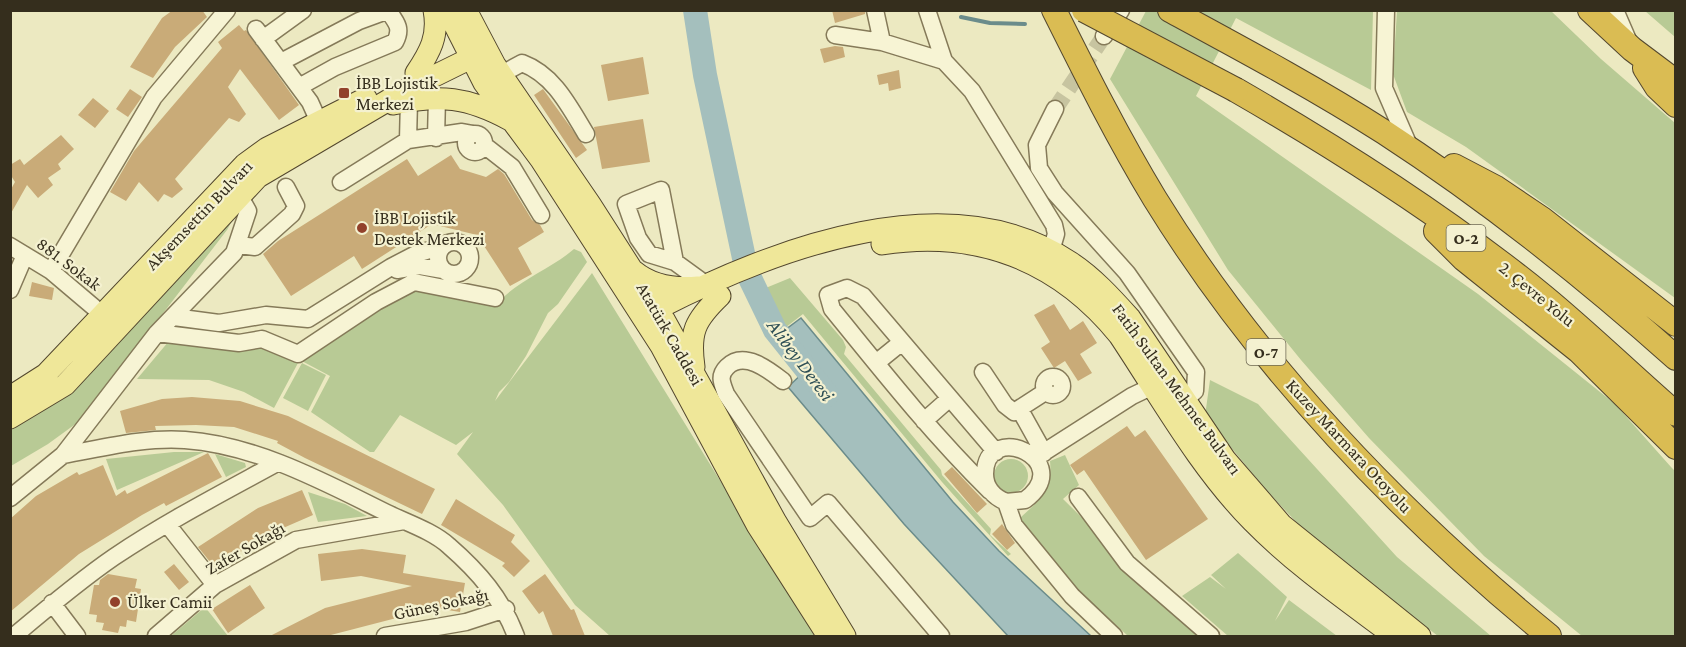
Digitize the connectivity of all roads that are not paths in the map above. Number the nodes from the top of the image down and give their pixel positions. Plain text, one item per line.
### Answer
1 (227, 10) edge
2 (303, 10) edge
3 (434, 10) edge
4 (447, 10) edge
5 (466, 10) edge
6 (875, 10) edge
7 (927, 10) edge
8 (1054, 10) edge
9 (1084, 10) edge
10 (1121, 10) edge
11 (1170, 10) edge
12 (1386, 10) edge
13 (1590, 10) edge
14 (1616, 10) edge
15 (389, 11) edge
16 (835, 35) dead end
17 (1104, 36) tunnel mouth
18 (882, 42) junction
19 (476, 49) junction
20 (1632, 50) junction
21 (944, 61) junction
22 (281, 62) junction
23 (416, 73) junction
24 (501, 74) junction
25 (1676, 82) edge
26 (299, 87) junction
27 (437, 97) junction
28 (410, 100) junction
29 (1676, 105) edge
30 (381, 106) junction
31 (1055, 109) tunnel mouth
32 (319, 122) junction
33 (514, 122) junction
34 (586, 134) dead end
35 (436, 138) junction
36 (408, 140) junction
37 (1411, 151) junction
38 (1036, 153) junction
39 (1015, 161) junction
40 (342, 182) dead end
41 (286, 187) dead end
42 (1395, 187) junction
43 (233, 189) junction
44 (541, 215) dead end
45 (239, 245) junction
46 (443, 246) junction
47 (18, 250) edge
48 (1051, 251) junction
49 (783, 261) junction
50 (675, 262) dead end
51 (443, 270) junction
52 (51, 271) junction
53 (386, 271) junction
54 (626, 274) junction
55 (10, 290) edge
56 (720, 290) junction
57 (495, 298) dead end
58 (174, 317) junction
59 (656, 319) junction
60 (110, 321) junction
61 (1676, 324) edge
62 (157, 333) junction
63 (902, 342) junction
64 (1676, 358) edge
65 (876, 363) junction
66 (983, 372) dead end
67 (783, 381) dead end
68 (1161, 381) junction
69 (697, 382) junction
70 (1046, 392) dead end
71 (10, 397) edge
72 (950, 398) junction
73 (1177, 406) junction
74 (1020, 410) junction
75 (1676, 414) edge
76 (10, 418) edge
77 (924, 421) junction
78 (1676, 447) edge
79 (996, 452) junction
80 (63, 455) junction
81 (1039, 455) junction
82 (277, 463) junction
83 (990, 491) junction
84 (1078, 497) dead end
85 (10, 498) edge
86 (1006, 502) junction
87 (404, 521) junction
88 (167, 524) junction
89 (215, 585) junction
90 (52, 603) junction
91 (506, 609) junction
92 (14, 636) edge
93 (77, 636) edge
94 (156, 636) edge
95 (385, 636) edge
96 (516, 636) edge
97 (828, 636) edge
98 (845, 636) edge
99 (940, 636) edge
100 (1114, 636) edge
101 (1211, 636) edge
102 (1394, 636) edge
103 (1420, 636) edge
104 (1549, 636) edge

1 - 52 street
2 - 22 street
3 - 23 main road
4 - 19 main road
5 - 19 main road
6 - 18 street
7 - 21 street
8 - 104 highway, Kuzey Marmara Otoyolu / O-7
9 - 42 highway, 2. Çevre Yolu / O-2, bridge
10 - 17 street
11 - 37 highway, O-2
12 - 37 street
13 - 20 highway
14 - 20 street
15 - 22 street
15 - 26 street
16 - 18 street
18 - 21 street
19 - 23 main road, Akşemsettin Bulvarı
19 - 24 main road, Atatürk Caddesi
19 - 30 main road, Akşemsettin Bulvarı
19 - 33 main road, Atatürk Caddesi
20 - 25 highway
20 - 29 highway
21 - 39 street
22 - 26 street
23 - 32 main road, Akşemsettin Bulvarı
24 - 34 street
24 - 54 main road, Atatürk Caddesi
26 - 32 street
27 - 28 main road
27 - 33 main road
27 - 35 street
28 - 30 main road
28 - 36 street
30 - 43 main road, Akşemsettin Bulvarı
31 - 38 street
32 - 43 main road, Akşemsettin Bulvarı
33 - 54 main road, Atatürk Caddesi
35 - 36 street
35 - 44 street
36 - 40 street
37 - 61 highway
37 - 64 highway, O-2
38 - 39 street
38 - 73 street
39 - 48 street
41 - 45 street
42 - 75 highway, 2. Çevre Yolu / O-2
42 - 78 highway
43 - 45 street
43 - 60 main road, Akşemsettin Bulvarı
45 - 58 street
46 - 51 street
46 - 51 street
46 - 53 street
47 - 52 street, 881. Sokak
47 - 55 street
48 - 49 main road, Fatih Sultan Mehmet Bulvarı
48 - 68 main road, Fatih Sultan Mehmet Bulvarı
49 - 56 main road, Fatih Sultan Mehmet Bulvarı
49 - 68 main road, Fatih Sultan Mehmet Bulvarı
50 - 56 street
51 - 53 street
52 - 60 street, 881. Sokak
53 - 58 street
54 - 56 main road
54 - 59 main road, Atatürk Caddesi
56 - 59 main road, Fatih Sultan Mehmet Bulvarı
56 - 69 main road
57 - 62 street
58 - 62 street
59 - 69 main road, Atatürk Caddesi
59 - 97 main road, Atatürk Caddesi
60 - 71 main road, Akşemsettin Bulvarı
60 - 76 main road, Akşemsettin Bulvarı
62 - 80 street
63 - 65 street
63 - 65 street
63 - 72 street
65 - 77 street
66 - 74 street
67 - 99 street
68 - 73 main road, Fatih Sultan Mehmet Bulvarı
68 - 81 street
69 - 98 main road, Atatürk Caddesi
70 - 74 street
72 - 77 street
72 - 79 street
73 - 102 main road, Fatih Sultan Mehmet Bulvarı
73 - 103 main road, Fatih Sultan Mehmet Bulvarı
74 - 81 street
77 - 83 street
79 - 81 street
79 - 83 street
80 - 82 street
80 - 85 street
81 - 86 street
82 - 87 street
82 - 88 street
83 - 86 street
84 - 101 street
86 - 100 street
87 - 89 street, Zafer Sokağı
87 - 91 street
88 - 89 street
88 - 90 street
89 - 94 street, Zafer Sokağı
90 - 92 street
90 - 93 street
91 - 95 street, Güneş Sokağı
91 - 96 street

